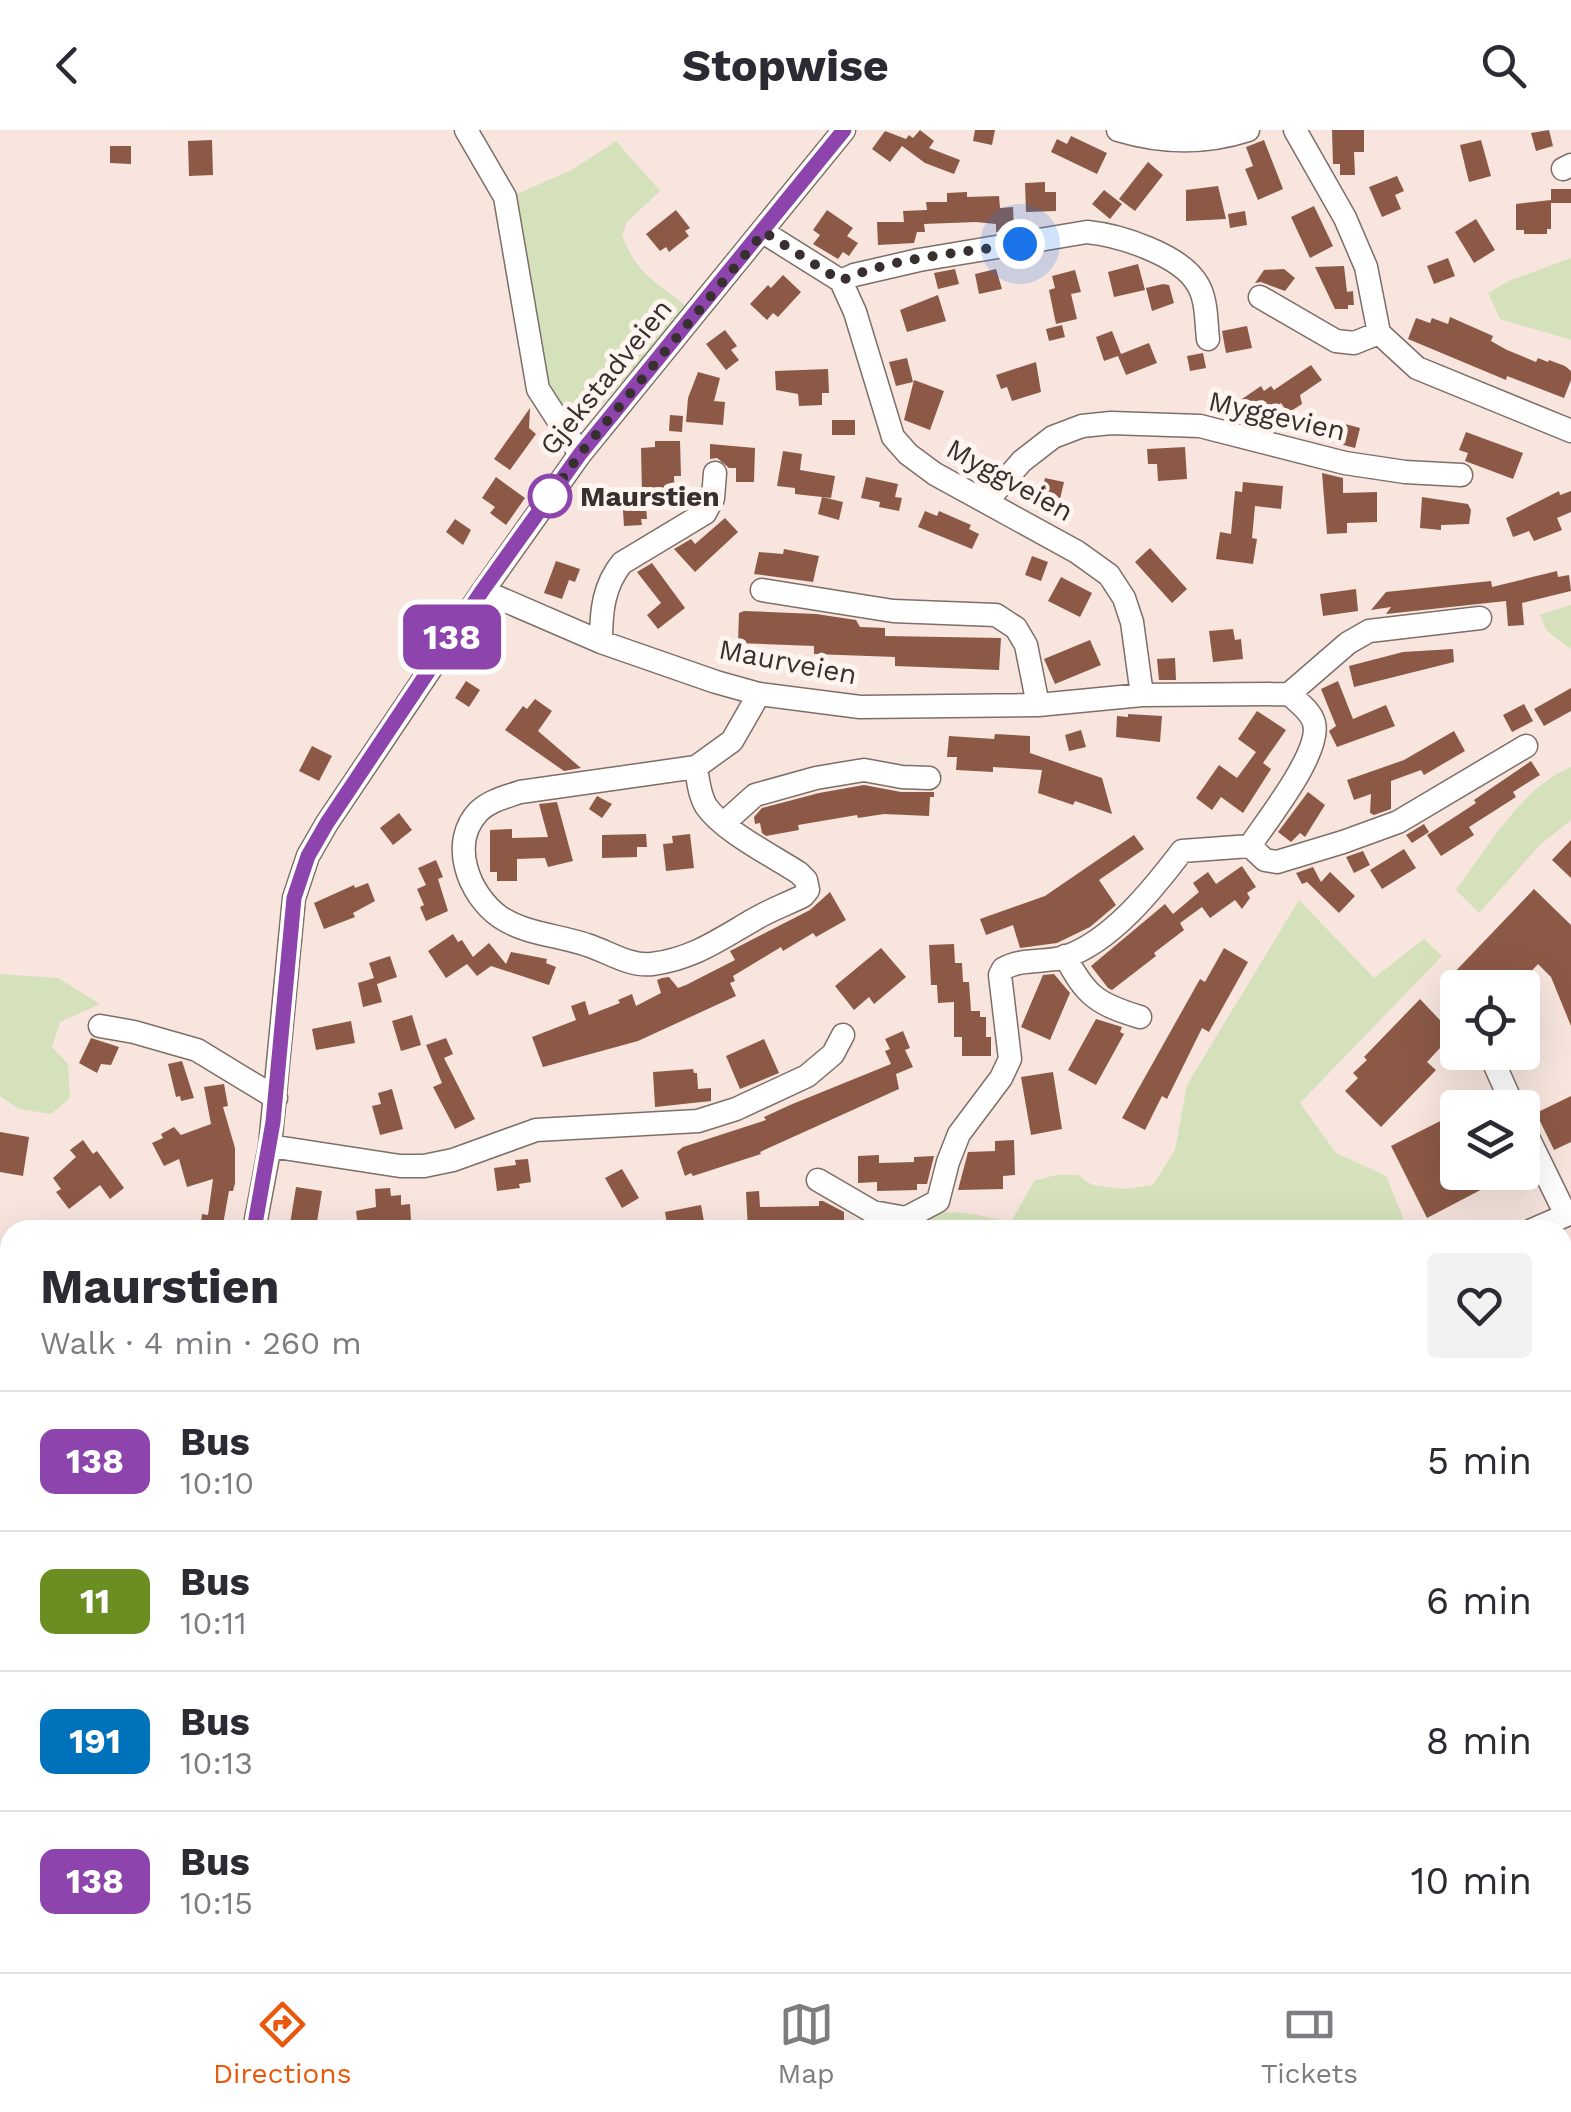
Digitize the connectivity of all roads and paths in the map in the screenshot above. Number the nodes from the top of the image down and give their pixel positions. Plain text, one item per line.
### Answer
1 (466, 130) edge
2 (844, 130) edge
3 (1118, 130) edge
4 (1248, 130) edge
5 (1295, 130) edge
6 (764, 232) junction
7 (841, 281) junction
8 (1260, 298) dead end
9 (1380, 332) junction
10 (1208, 340) dead end
11 (1571, 431) edge
12 (580, 454) junction
13 (716, 474) dead end
14 (1461, 475) dead end
15 (987, 501) junction
16 (762, 590) dead end
17 (482, 591) junction
18 (1480, 618) dead end
19 (600, 642) junction
20 (759, 694) junction
21 (1290, 694) junction
22 (1142, 695) junction
23 (1038, 705) junction
24 (1526, 746) dead end
25 (696, 767) junction
26 (928, 778) dead end
27 (724, 823) junction
28 (1250, 846) junction
29 (1065, 956) junction
30 (1140, 1017) dead end
31 (100, 1026) dead end
32 (843, 1035) dead end
33 (276, 1098) junction
34 (270, 1146) junction
35 (1540, 1160) edge
36 (818, 1180) dead end
37 (1568, 1214) edge
38 (256, 1220) edge
39 (895, 1220) edge
40 (912, 1220) edge

1 - 12 street
2 - 6 street, Gjekstadveien
3 - 4 street
5 - 9 street
6 - 7 street
6 - 12 street, Gjekstadveien
7 - 10 street
7 - 15 street, Myggveien
8 - 9 street
9 - 11 street
12 - 17 street, Gjekstadveien
13 - 19 street
14 - 15 street, Myggevien
15 - 22 street, Myggveien
16 - 23 street
17 - 19 street, Maurveien
17 - 33 street, Gjekstadveien
18 - 21 street
19 - 20 street, Maurveien
20 - 23 street, Maurveien
20 - 25 street
21 - 22 street, Maurveien
21 - 28 street
22 - 23 street, Maurveien
24 - 28 street
25 - 27 street
25 - 27 street
26 - 27 street
28 - 29 street
29 - 30 street
29 - 40 street
31 - 33 street
32 - 34 street
33 - 34 street, Gjekstadveien
34 - 38 street, Gjekstadveien
35 - 37 street
36 - 39 street

